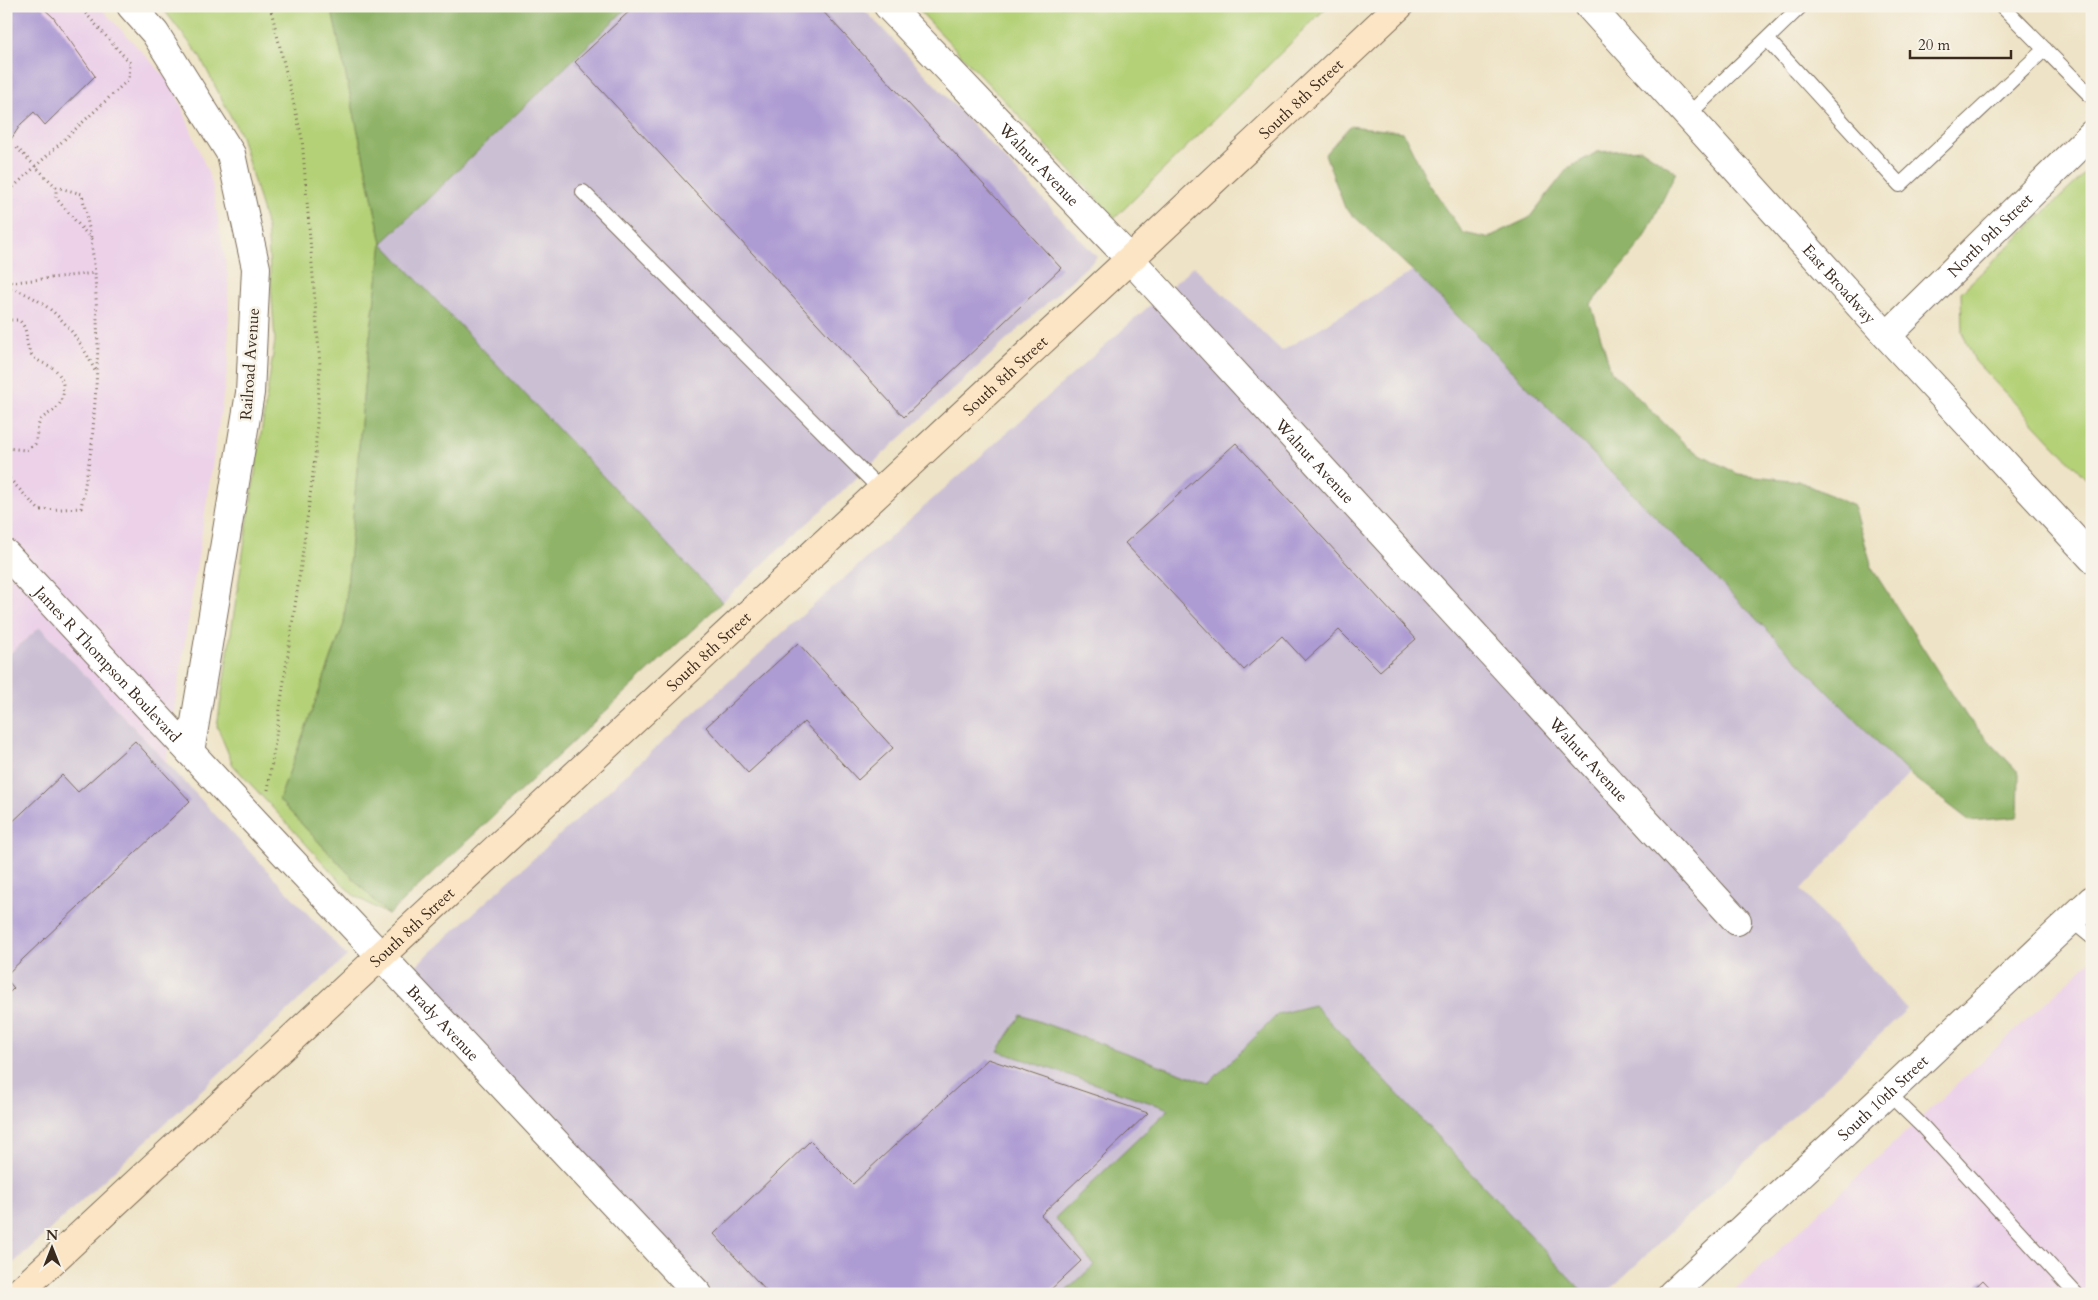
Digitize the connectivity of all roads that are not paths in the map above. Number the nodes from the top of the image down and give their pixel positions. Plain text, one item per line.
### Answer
1 (131, 6) edge
2 (888, 6) edge
3 (1399, 6) edge
4 (1589, 6) edge
5 (1801, 6) edge
6 (2002, 6) edge
7 (1767, 39) junction
8 (2045, 49) junction
9 (2092, 97) edge
10 (1688, 115) junction
11 (2092, 134) edge
12 (583, 192) dead end
13 (1130, 260) junction
14 (1887, 336) junction
15 (881, 490) junction
16 (6, 554) edge
17 (2092, 558) edge
18 (190, 752) junction
19 (2092, 900) edge
20 (2071, 920) junction
21 (1737, 921) dead end
22 (2092, 937) edge
23 (380, 955) junction
24 (1888, 1093) junction
25 (17, 1294) edge
26 (698, 1294) edge
27 (1672, 1294) edge
28 (2076, 1294) edge

1 - 18 street, Railroad Avenue
2 - 13 street, Walnut Avenue
3 - 13 main road, South 8th Street
4 - 10 street, East Broadway
5 - 7 lane
6 - 8 lane
7 - 8 lane
7 - 10 lane
8 - 9 lane
10 - 14 street, East Broadway
11 - 14 street, North 9th Street
12 - 15 lane
13 - 15 main road, South 8th Street
13 - 21 street, Walnut Avenue
14 - 17 street, East Broadway
15 - 23 main road, South 8th Street
16 - 18 street, James R Thompson Boulevard
18 - 23 street, Brady Avenue
19 - 20 street, South 10th Street
20 - 22 lane
20 - 24 street, South 10th Street
23 - 25 main road, South 8th Street
23 - 26 street, Brady Avenue
24 - 27 street, South 10th Street
24 - 28 lane

